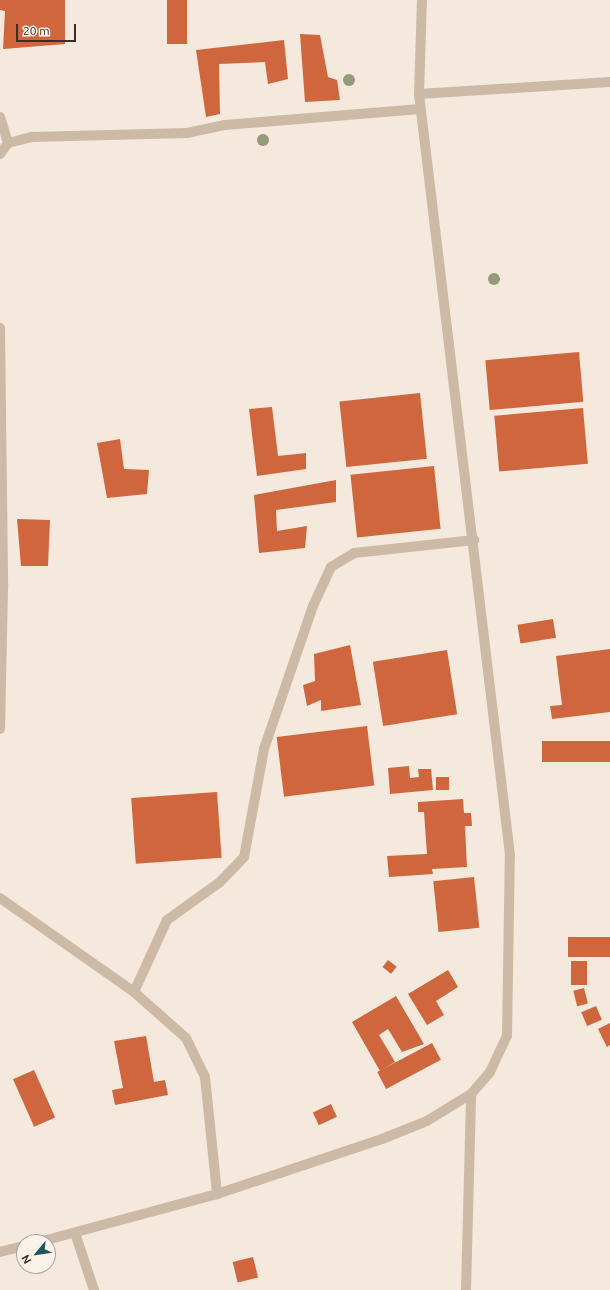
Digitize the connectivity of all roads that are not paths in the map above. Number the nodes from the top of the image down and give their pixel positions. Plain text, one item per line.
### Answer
1 (422, 0) edge
2 (610, 82) edge
3 (419, 94) junction
4 (420, 109) junction
5 (0, 117) edge
6 (8, 143) junction
7 (0, 154) edge
8 (0, 328) edge
9 (474, 540) junction
10 (0, 729) edge
11 (0, 898) edge
12 (134, 992) junction
13 (471, 1094) junction
14 (217, 1194) junction
15 (75, 1233) junction
16 (56, 1238) edge
17 (16, 1248) edge
18 (0, 1252) edge
19 (94, 1290) edge
20 (466, 1290) edge

1 - 3 street
2 - 3 street
3 - 4 street
4 - 6 street
4 - 9 street
5 - 6 street
6 - 7 street
8 - 10 street
9 - 12 street
9 - 13 street
11 - 12 street
12 - 14 street
13 - 14 street
13 - 20 street
14 - 15 street
15 - 16 street
15 - 19 street
17 - 18 street

